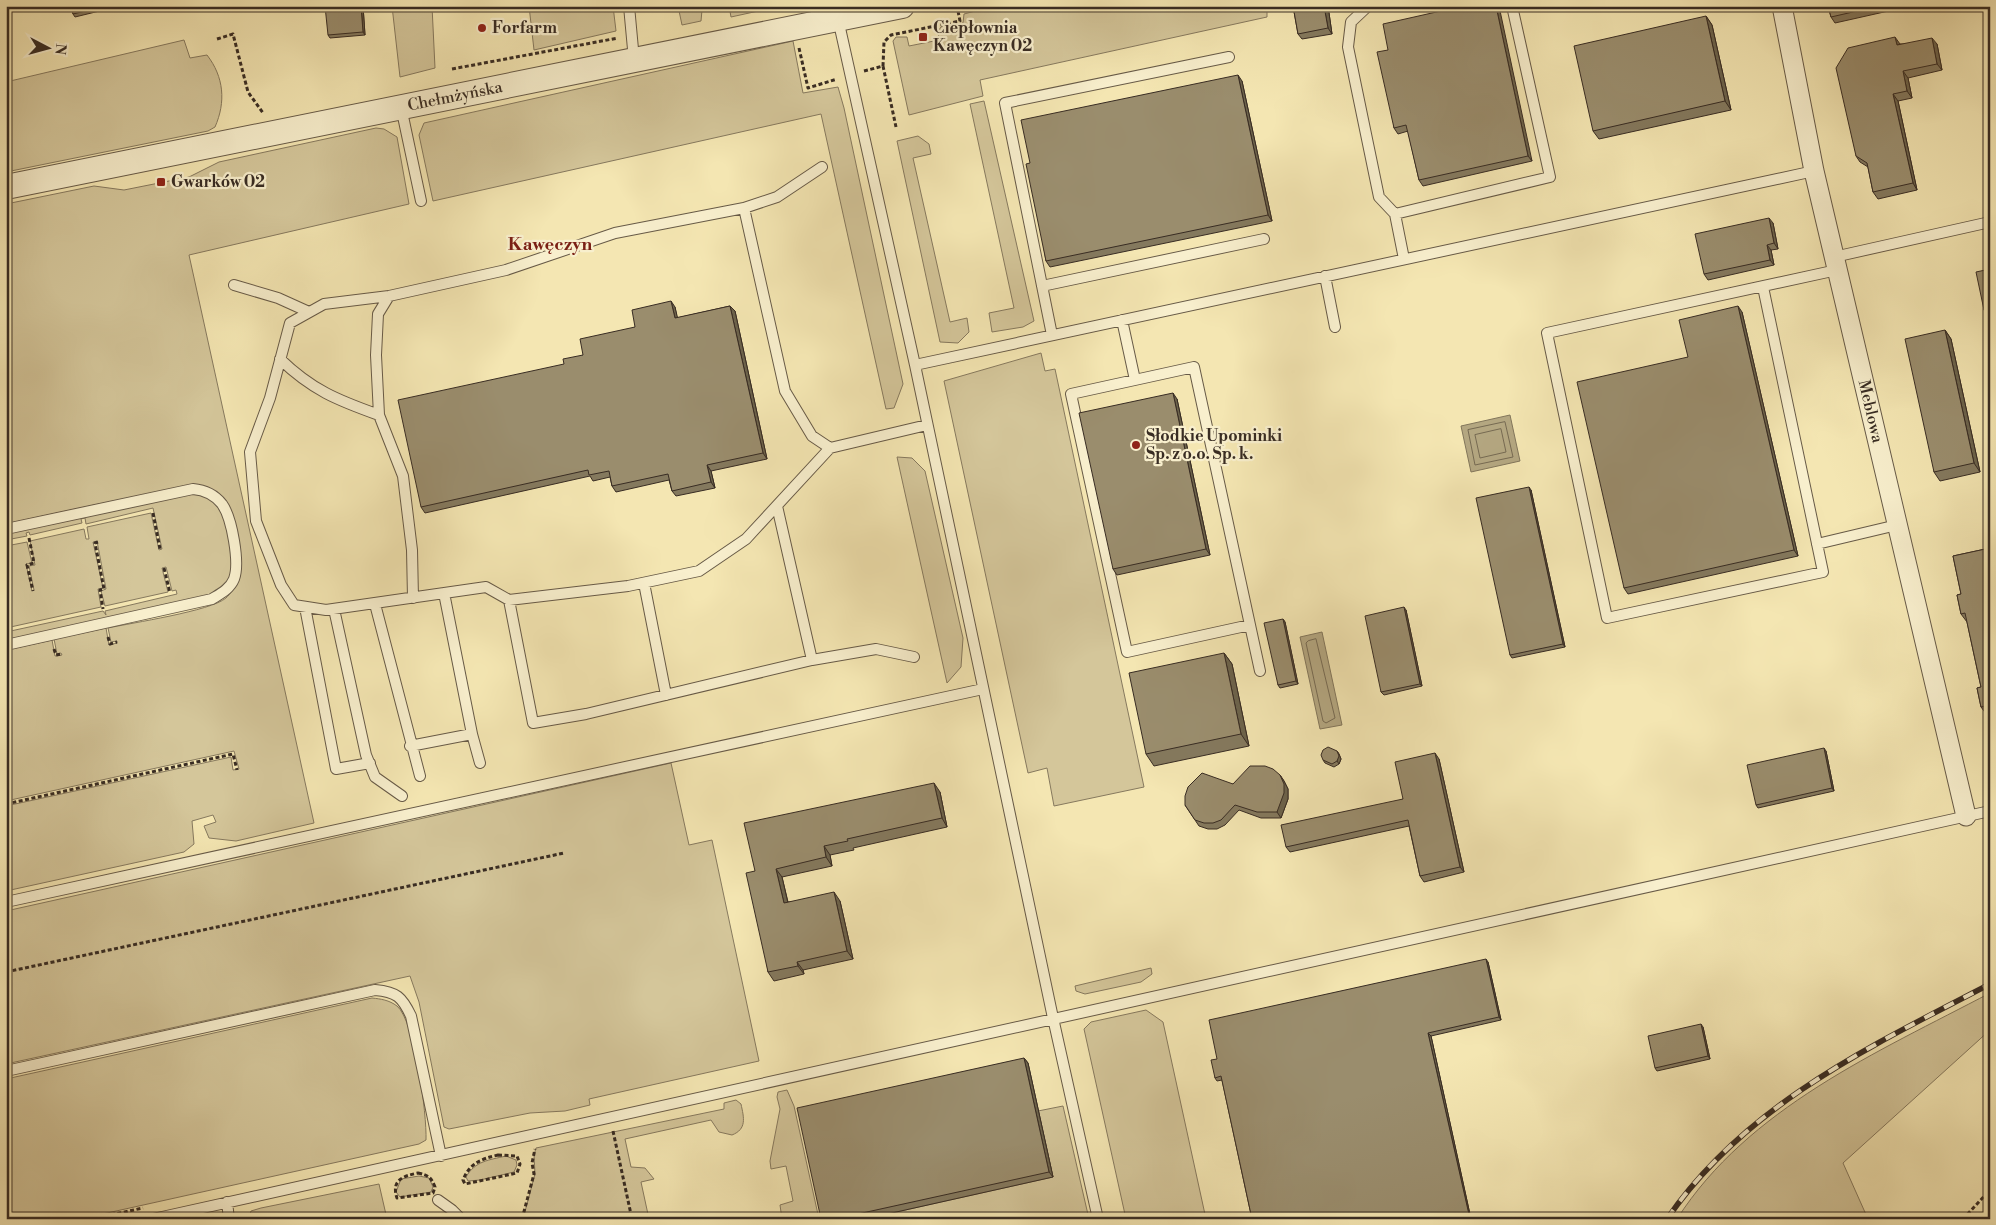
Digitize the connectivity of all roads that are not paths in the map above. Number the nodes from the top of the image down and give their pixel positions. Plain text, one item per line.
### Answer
1 (629, 6) edge
2 (902, 6) edge
3 (1368, 6) edge
4 (1512, 6) edge
5 (1782, 6) edge
6 (837, 18) junction
7 (1229, 56) dead end
8 (634, 61) junction
9 (401, 107) junction
10 (822, 167) dead end
11 (1814, 171) junction
12 (6, 187) edge
13 (422, 201) dead end
14 (744, 208) junction
15 (1395, 214) junction
16 (1990, 222) edge
17 (1264, 239) dead end
18 (1404, 259) junction
19 (1835, 263) junction
20 (1325, 276) junction
21 (234, 285) dead end
22 (1042, 286) junction
23 (1763, 287) junction
24 (389, 296) junction
25 (309, 312) junction
26 (1122, 320) junction
27 (1335, 327) dead end
28 (1052, 335) junction
29 (280, 358) junction
30 (915, 365) junction
31 (1135, 380) junction
32 (380, 415) junction
33 (927, 425) junction
34 (830, 448) junction
35 (777, 506) junction
36 (1897, 525) junction
37 (6, 529) edge
38 (1817, 544) junction
39 (644, 583) junction
40 (444, 593) junction
41 (414, 598) junction
42 (509, 600) junction
43 (375, 604) junction
44 (305, 607) junction
45 (334, 610) junction
46 (1250, 625) junction
47 (6, 645) edge
48 (914, 657) dead end
49 (812, 660) junction
50 (1260, 671) dead end
51 (982, 689) junction
52 (666, 695) junction
53 (472, 734) junction
54 (410, 746) junction
55 (370, 763) junction
56 (480, 763) dead end
57 (420, 776) dead end
58 (402, 796) dead end
59 (1990, 811) edge
60 (1966, 816) junction
61 (6, 902) edge
62 (1053, 1018) junction
63 (6, 1071) edge
64 (441, 1156) junction
65 (438, 1200) dead end
66 (227, 1202) junction
67 (154, 1219) edge
68 (229, 1219) edge
69 (461, 1219) edge
70 (1098, 1219) edge

1 - 8 lane
2 - 6 street, Chełmżyńska
3 - 15 lane
4 - 15 lane
5 - 11 street, Meblowa
6 - 8 street, Chełmżyńska
6 - 30 lane
7 - 22 lane
8 - 9 street, Chełmżyńska
9 - 12 street, Chełmżyńska
9 - 13 lane
10 - 14 lane
11 - 18 lane
11 - 19 street, Meblowa
14 - 24 lane
14 - 34 lane
15 - 18 lane
16 - 19 lane
17 - 22 lane
18 - 20 lane
19 - 23 lane
19 - 36 street, Meblowa
20 - 26 lane
20 - 27 lane
21 - 25 lane
22 - 28 lane
23 - 38 lane
23 - 38 lane
24 - 25 lane
24 - 32 lane
25 - 29 lane
26 - 28 lane
26 - 31 lane
28 - 30 lane
29 - 32 lane
29 - 44 lane
30 - 33 lane
31 - 46 lane
31 - 46 lane
32 - 41 lane
33 - 34 lane
33 - 51 lane
34 - 35 lane
35 - 39 lane
35 - 49 lane
36 - 38 lane
36 - 60 street, Meblowa
37 - 47 lane
39 - 42 lane
39 - 52 lane
40 - 41 lane
40 - 42 lane
40 - 53 lane
41 - 43 lane
42 - 52 lane
43 - 45 lane
43 - 54 lane
44 - 45 lane
44 - 55 lane
45 - 55 lane
46 - 50 lane
48 - 49 lane
49 - 52 lane
51 - 61 lane
51 - 62 lane
53 - 54 lane
53 - 56 lane
54 - 57 lane
55 - 58 lane
59 - 60 lane
60 - 62 lane
62 - 64 lane
62 - 70 lane
63 - 64 lane
64 - 66 lane
65 - 69 lane
66 - 67 lane
66 - 68 lane

